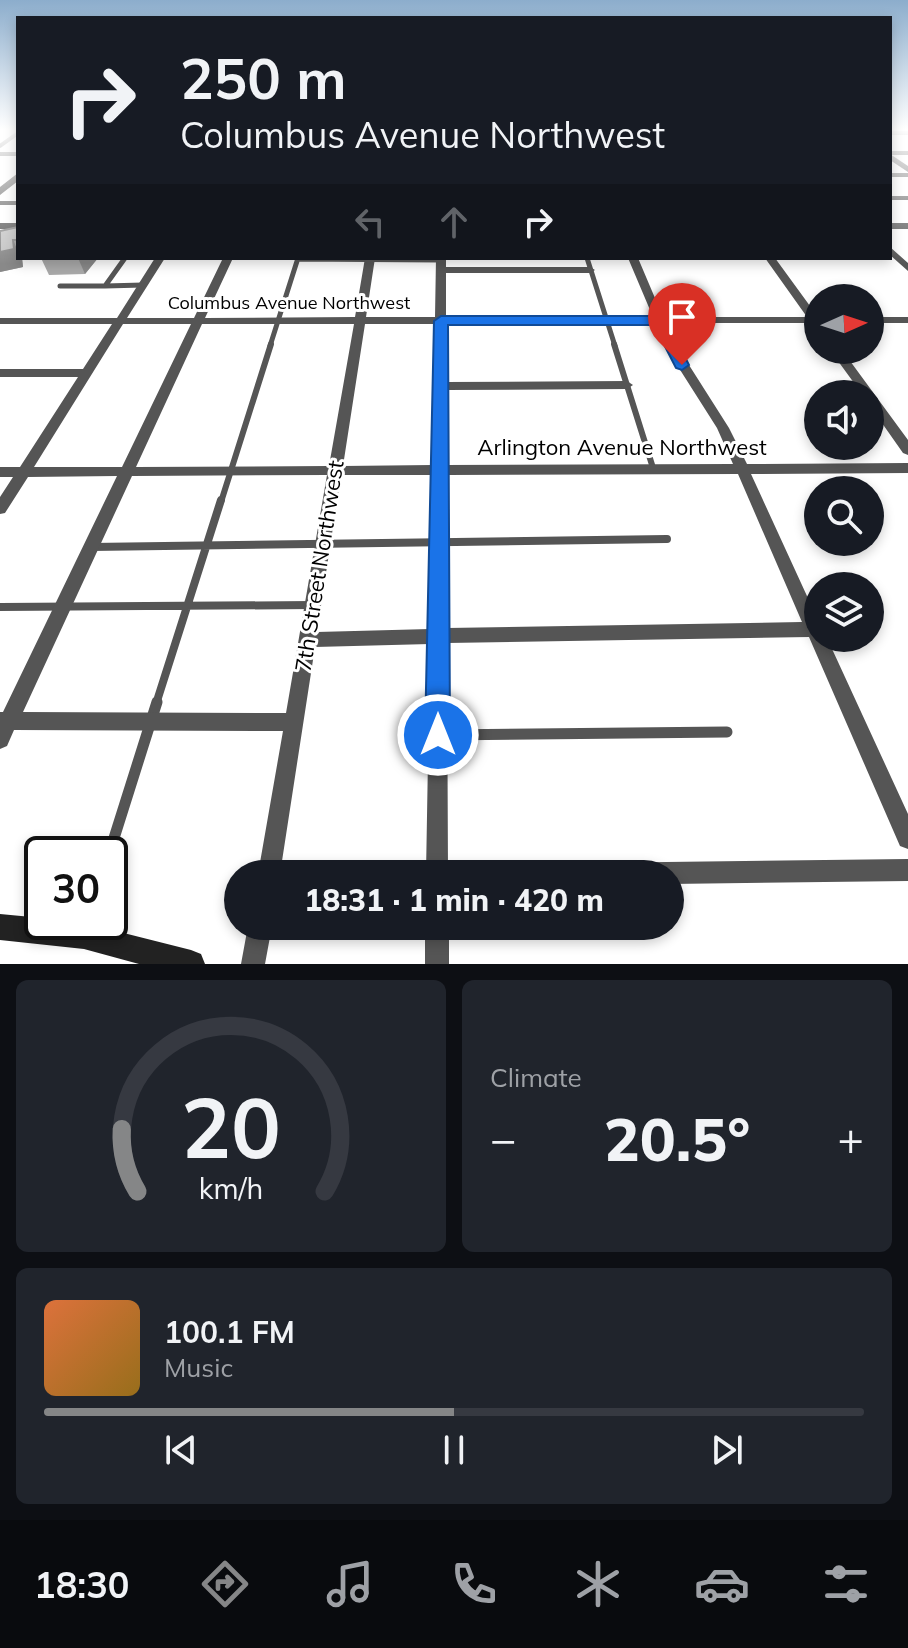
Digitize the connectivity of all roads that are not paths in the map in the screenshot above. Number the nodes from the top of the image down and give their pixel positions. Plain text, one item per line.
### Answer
1 (16, 178) edge
2 (0, 192) edge
3 (892, 252) edge
4 (124, 260) edge
5 (159, 260) edge
6 (227, 260) edge
7 (297, 260) edge
8 (369, 260) edge
9 (393, 260) edge
10 (588, 260) edge
11 (634, 260) edge
12 (771, 260) edge
13 (441, 262) edge
14 (908, 268) edge
15 (590, 270) junction
16 (143, 285) junction
17 (60, 286) dead end
18 (105, 286) junction
19 (804, 304) edge
20 (360, 320) junction
21 (606, 320) junction
22 (659, 320) junction
23 (884, 320) edge
24 (908, 320) edge
25 (0, 321) edge
26 (121, 321) junction
27 (199, 321) junction
28 (278, 321) junction
29 (441, 321) junction
30 (804, 322) edge
31 (0, 373) edge
32 (88, 373) junction
33 (627, 385) junction
34 (441, 386) junction
35 (884, 417) edge
36 (908, 450) edge
37 (653, 468) junction
38 (742, 468) junction
39 (908, 468) edge
40 (440, 470) junction
41 (230, 471) junction
42 (335, 471) junction
43 (0, 472) edge
44 (25, 472) junction
45 (127, 472) junction
46 (0, 509) edge
47 (667, 539) dead end
48 (439, 542) junction
49 (323, 544) junction
50 (207, 546) junction
51 (91, 547) junction
52 (313, 605) junction
53 (187, 606) junction
54 (804, 606) edge
55 (0, 607) edge
56 (62, 607) junction
57 (804, 635) edge
58 (439, 636) junction
59 (307, 640) junction
60 (825, 652) edge
61 (151, 721) junction
62 (294, 722) junction
63 (3, 727) edge
64 (727, 732) dead end
65 (438, 735) junction
66 (115, 836) edge
67 (908, 838) edge
68 (271, 860) edge
69 (437, 860) edge
70 (908, 870) edge
71 (684, 873) edge
72 (0, 927) edge
73 (24, 928) edge
74 (119, 940) edge
75 (257, 940) edge
76 (437, 940) edge
77 (191, 964) edge
78 (253, 964) edge
79 (437, 964) edge

1 - 2 street
3 - 14 street
4 - 18 lane
5 - 16 street
6 - 27 street
7 - 28 lane
8 - 20 street, 7th Street Northwest
9 - 13 lane
10 - 15 lane
11 - 22 street
12 - 19 street
13 - 15 street
13 - 29 street
15 - 21 lane
16 - 18 lane
16 - 26 street
17 - 18 lane
20 - 28 street, Columbus Avenue Northwest
20 - 29 street, Columbus Avenue Northwest
20 - 42 street, 7th Street Northwest
21 - 22 street, Columbus Avenue Northwest
21 - 29 street, Columbus Avenue Northwest
21 - 33 lane
22 - 30 street, Columbus Avenue Northwest
22 - 38 street
23 - 24 street
25 - 26 street, Columbus Avenue Northwest
26 - 27 street, Columbus Avenue Northwest
26 - 32 street
27 - 28 street, Columbus Avenue Northwest
27 - 45 street
28 - 41 lane
29 - 34 street
31 - 32 street
32 - 44 street
33 - 34 street
33 - 37 lane
34 - 40 street
35 - 36 street
37 - 38 street, Arlington Avenue Northwest
37 - 40 street, Arlington Avenue Northwest
38 - 39 street, Arlington Avenue Northwest
38 - 54 street
40 - 42 street, Arlington Avenue Northwest
40 - 48 street
41 - 42 street, Arlington Avenue Northwest
41 - 45 street, Arlington Avenue Northwest
41 - 50 lane
42 - 49 street, 7th Street Northwest
43 - 44 street, Arlington Avenue Northwest
44 - 45 street, Arlington Avenue Northwest
44 - 46 street
45 - 51 street
47 - 48 lane
48 - 49 lane
48 - 58 street
49 - 50 lane
49 - 52 street, 7th Street Northwest
50 - 51 lane
50 - 53 lane
51 - 56 street
52 - 53 lane
52 - 59 street, 7th Street Northwest
53 - 56 lane
53 - 61 lane
55 - 56 lane
56 - 63 street
57 - 58 street
58 - 59 street
58 - 65 street
59 - 62 street, 7th Street Northwest
60 - 67 street
61 - 62 street
61 - 63 street
61 - 66 lane
62 - 68 street, 7th Street Northwest
64 - 65 lane
65 - 69 street
70 - 71 street
72 - 73 main road
74 - 77 main road
75 - 78 street
76 - 79 street

